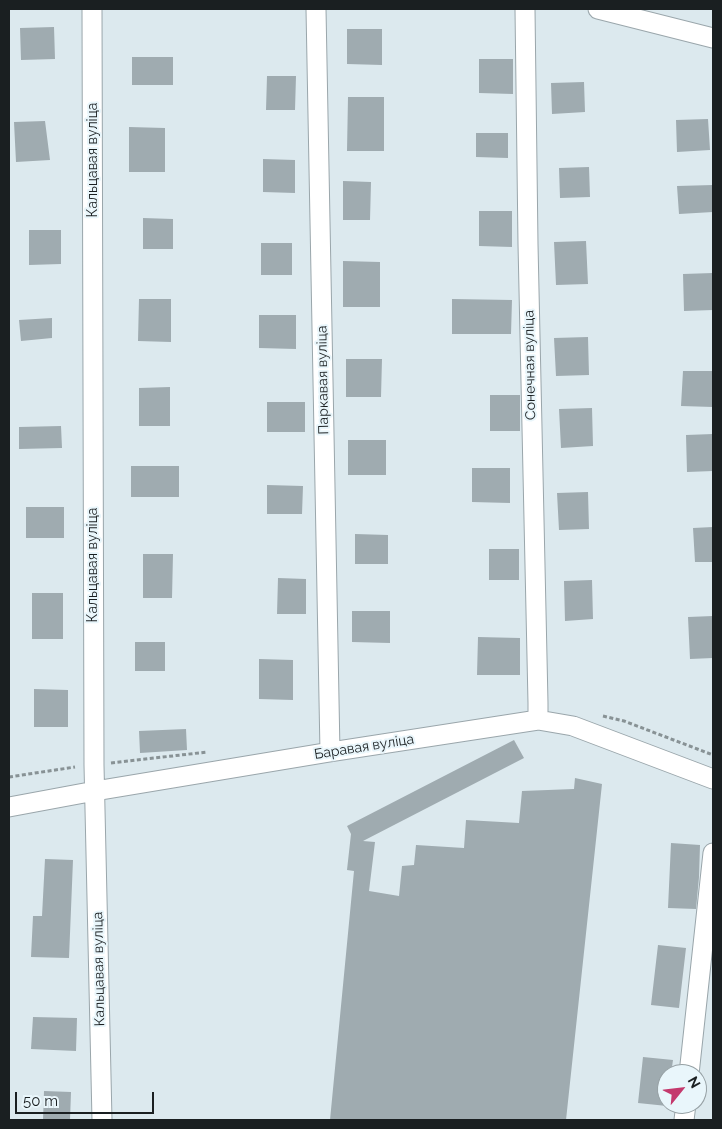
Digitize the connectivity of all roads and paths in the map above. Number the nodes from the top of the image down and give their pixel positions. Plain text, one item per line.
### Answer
1 (92, 9) edge
2 (316, 9) edge
3 (525, 9) edge
4 (598, 9) edge
5 (713, 38) edge
6 (538, 720) junction
7 (330, 752) junction
8 (713, 778) edge
9 (95, 791) junction
10 (9, 807) edge
11 (713, 853) edge
12 (690, 1064) edge
13 (102, 1120) edge

1 - 9 street, Кальцавая вуліца
2 - 7 street, Паркавая вуліца
3 - 6 street, Сонечная вуліца
4 - 5 street
6 - 7 street, Баравая вуліца
6 - 8 street, Баравая вуліца
7 - 9 street, Баравая вуліца
9 - 10 street, Баравая вуліца
9 - 13 street, Кальцавая вуліца
11 - 12 street

